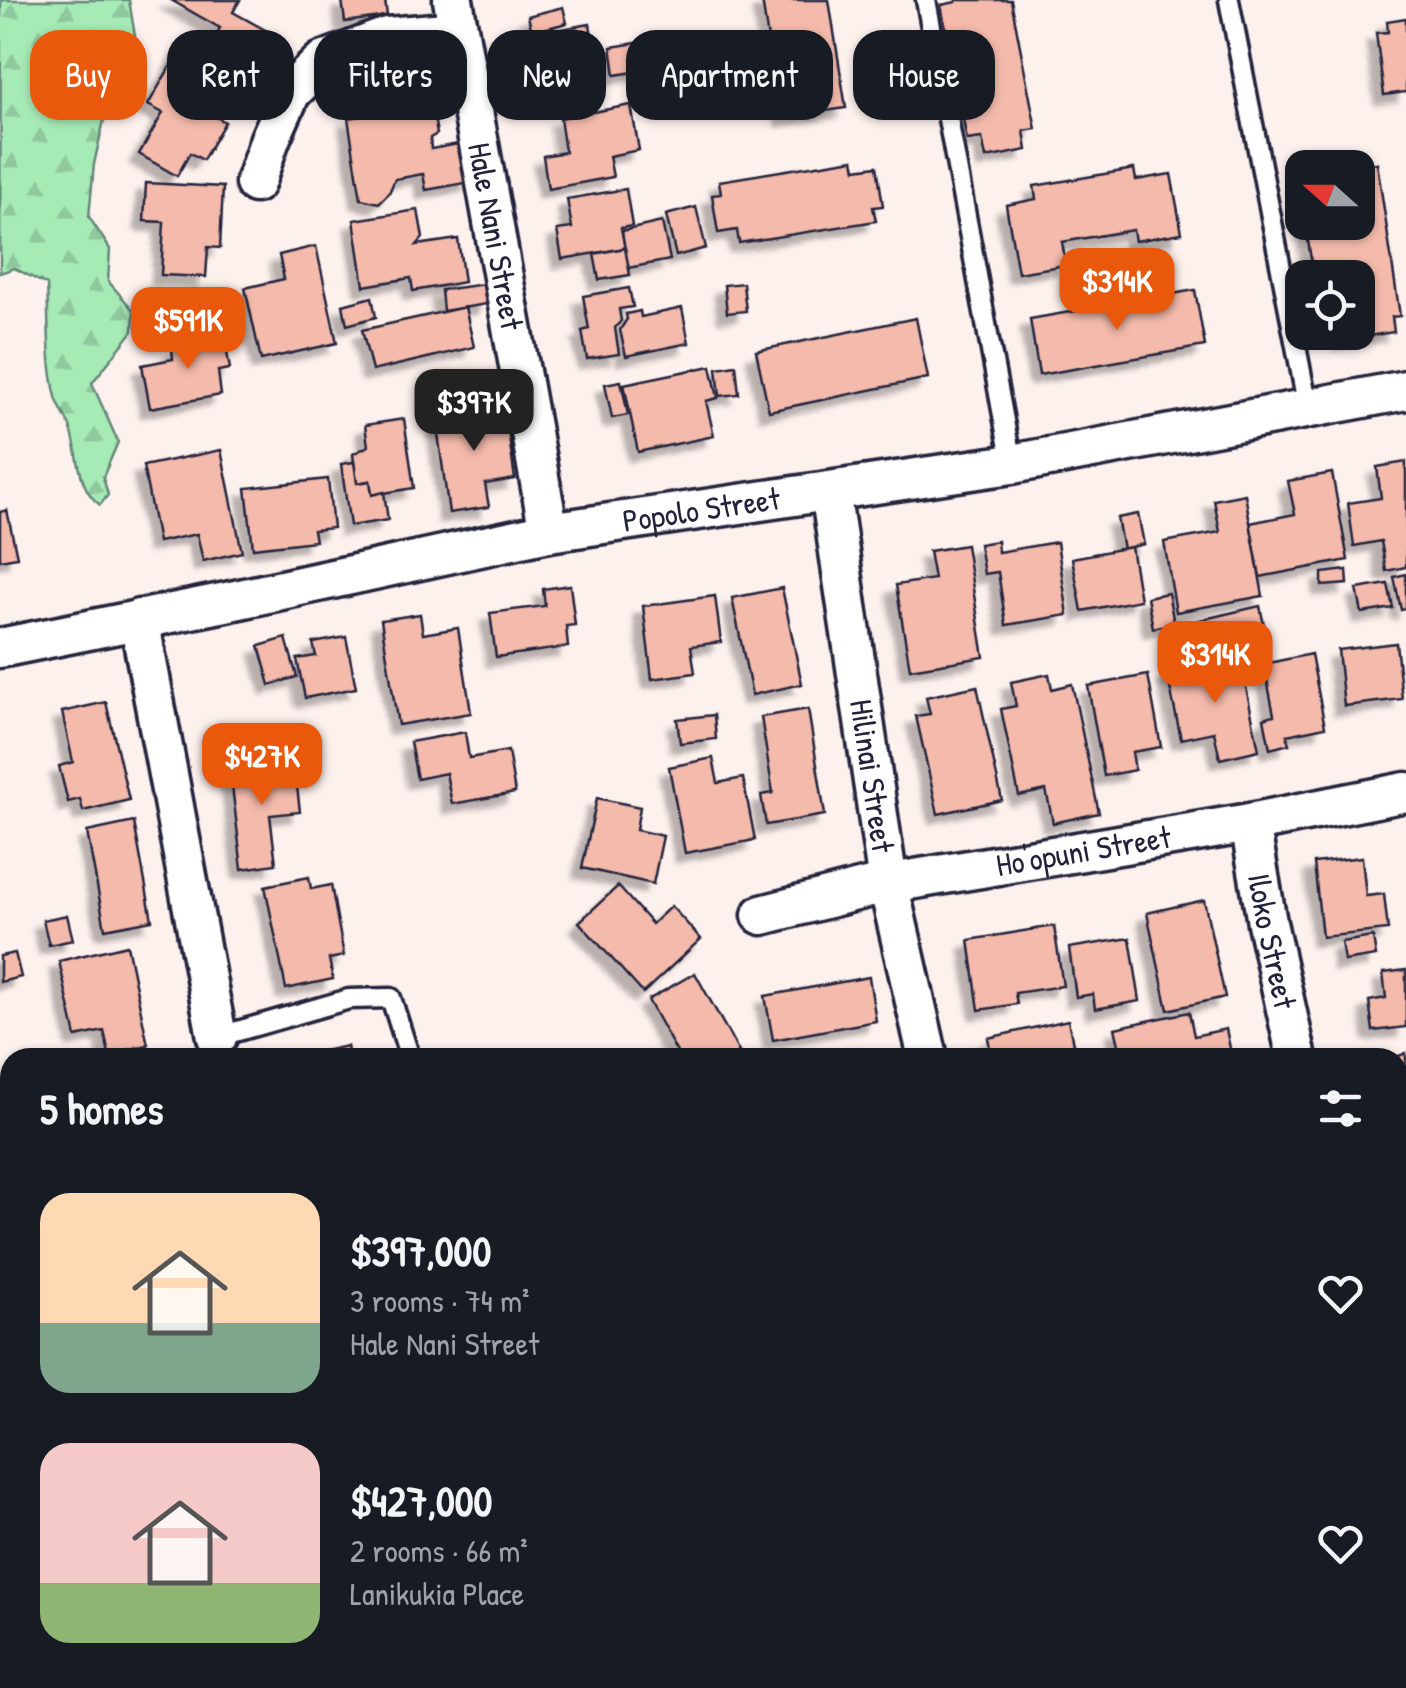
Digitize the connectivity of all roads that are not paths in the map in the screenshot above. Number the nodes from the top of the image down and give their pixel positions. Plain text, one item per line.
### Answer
1 (926, 0) edge
2 (1230, 0) edge
3 (456, 16) edge
4 (254, 182) dead end
5 (1406, 390) edge
6 (1308, 408) junction
7 (1012, 464) junction
8 (830, 491) junction
9 (549, 532) junction
10 (139, 619) junction
11 (0, 648) edge
12 (1406, 792) edge
13 (1250, 823) junction
14 (888, 884) junction
15 (762, 916) dead end
16 (221, 1047) edge
17 (407, 1048) edge
18 (926, 1048) edge
19 (1295, 1048) edge

1 - 7 lane
2 - 6 lane
3 - 4 street
3 - 9 street, Hale Nani Street
5 - 6 street, Popolo Street
6 - 7 street, Popolo Street
7 - 8 street, Popolo Street
8 - 9 street, Popolo Street
8 - 14 street, Hilinai Street
9 - 10 street, Popolo Street
10 - 11 street, Popolo Street
10 - 16 street
12 - 13 street, Ho'opuni Street
13 - 14 street, Ho'opuni Street
13 - 19 street, Iloko Street
14 - 15 street, Ho'opuni Street
14 - 18 street, Hilinai Street
16 - 17 lane

